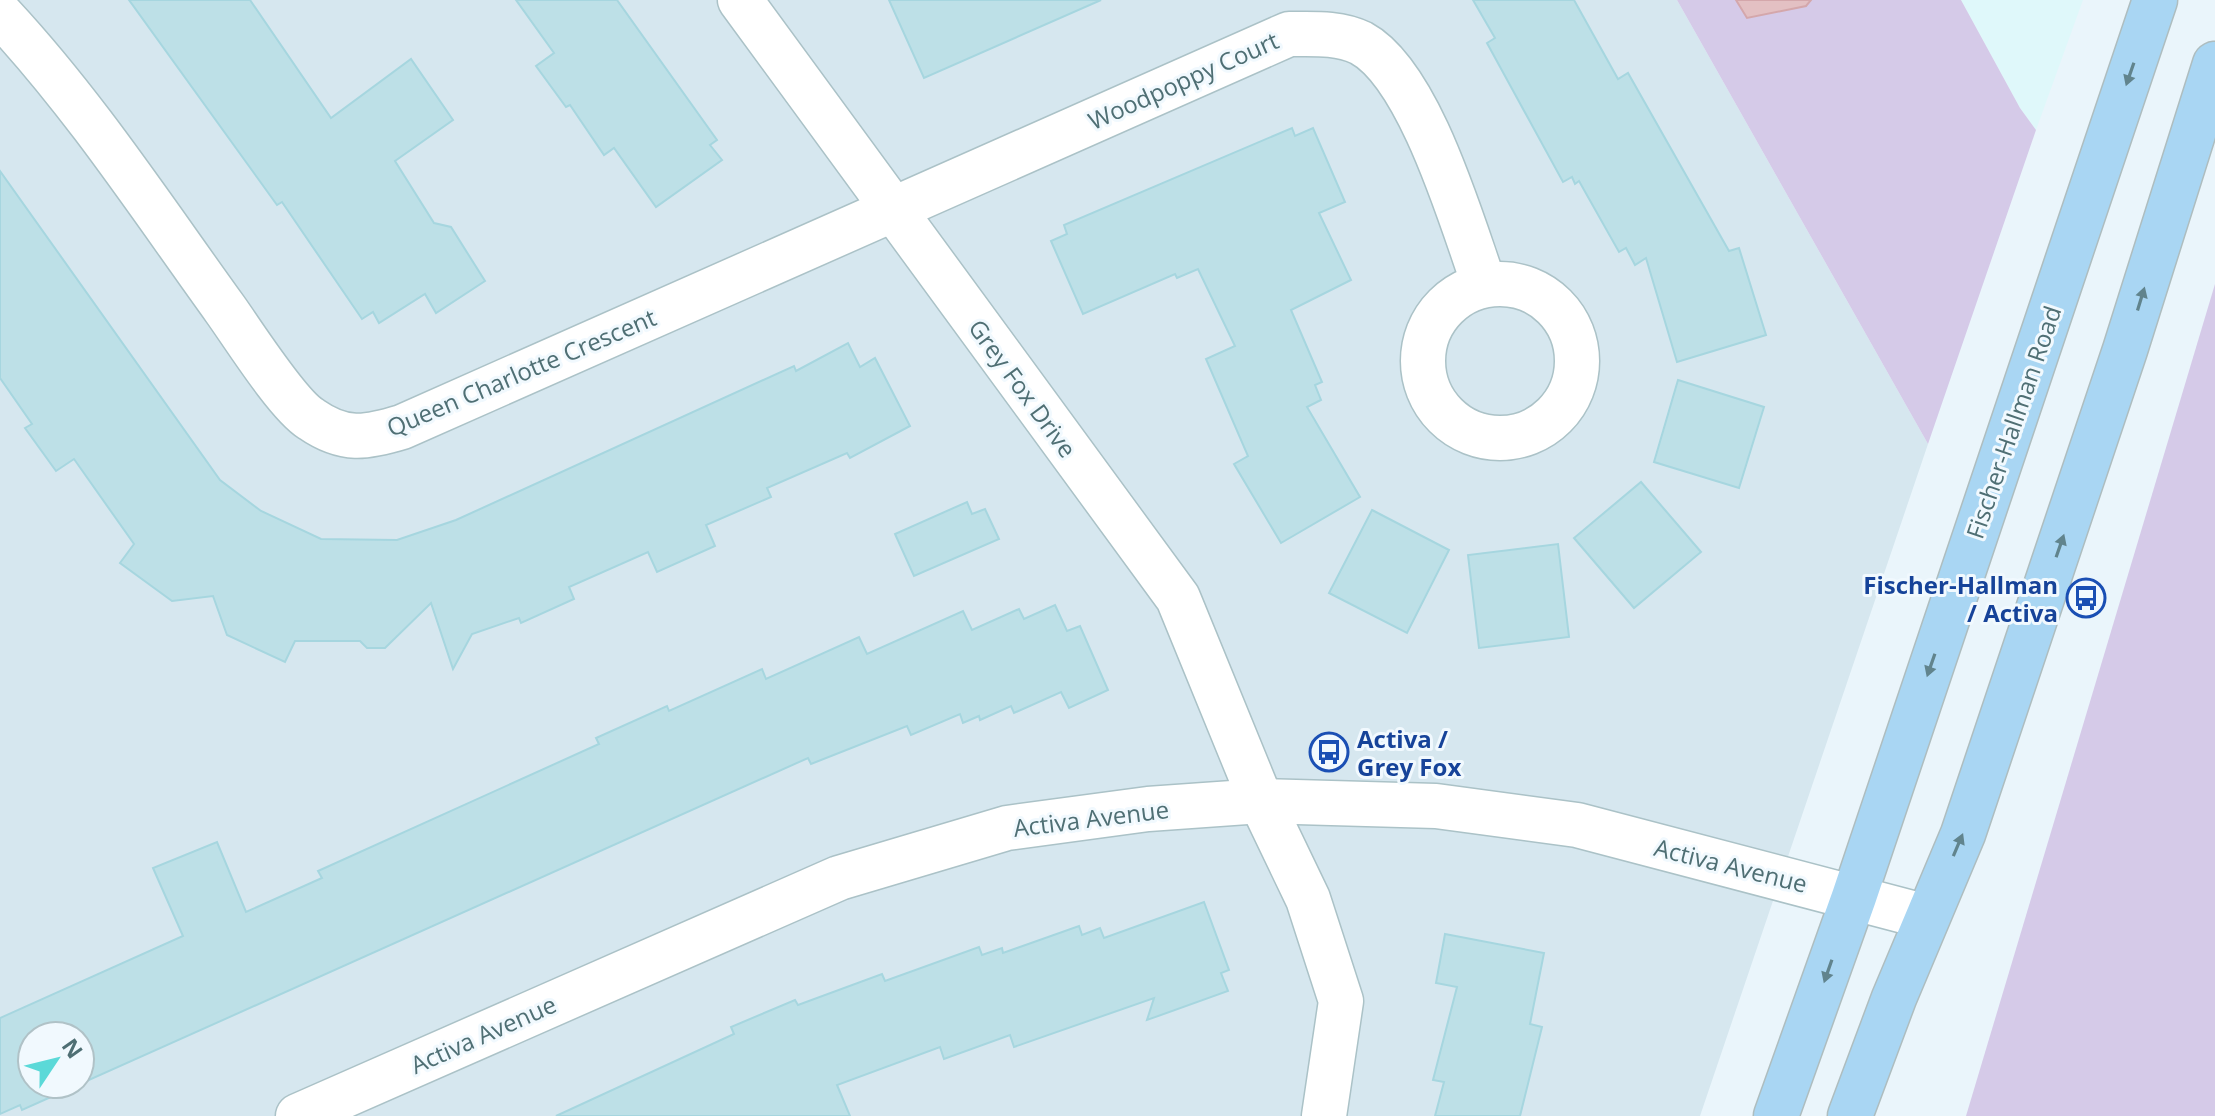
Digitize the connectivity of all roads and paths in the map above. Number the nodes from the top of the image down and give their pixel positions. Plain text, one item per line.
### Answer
1 (740, 0) edge
2 (2155, 0) edge
3 (0, 14) edge
4 (2215, 64) edge
5 (891, 210) junction
6 (1484, 284) dead end
7 (1261, 801) junction
8 (1854, 897) junction
9 (1927, 917) junction
10 (298, 1116) edge
11 (1324, 1116) edge
12 (1776, 1116) edge
13 (1850, 1116) edge

1 - 5 street, Grey Fox Drive
2 -> 8 main road, Fischer-Hallman Road
3 - 5 street, Queen Charlotte Crescent
9 -> 4 main road
5 - 6 street, Woodpoppy Court
5 - 7 street, Grey Fox Drive
7 - 8 street, Activa Avenue
7 - 10 street, Activa Avenue
7 - 11 street, Grey Fox Drive
8 - 9 street, Activa Avenue
8 -> 12 main road, Fischer-Hallman Road
9 - 13 main road

